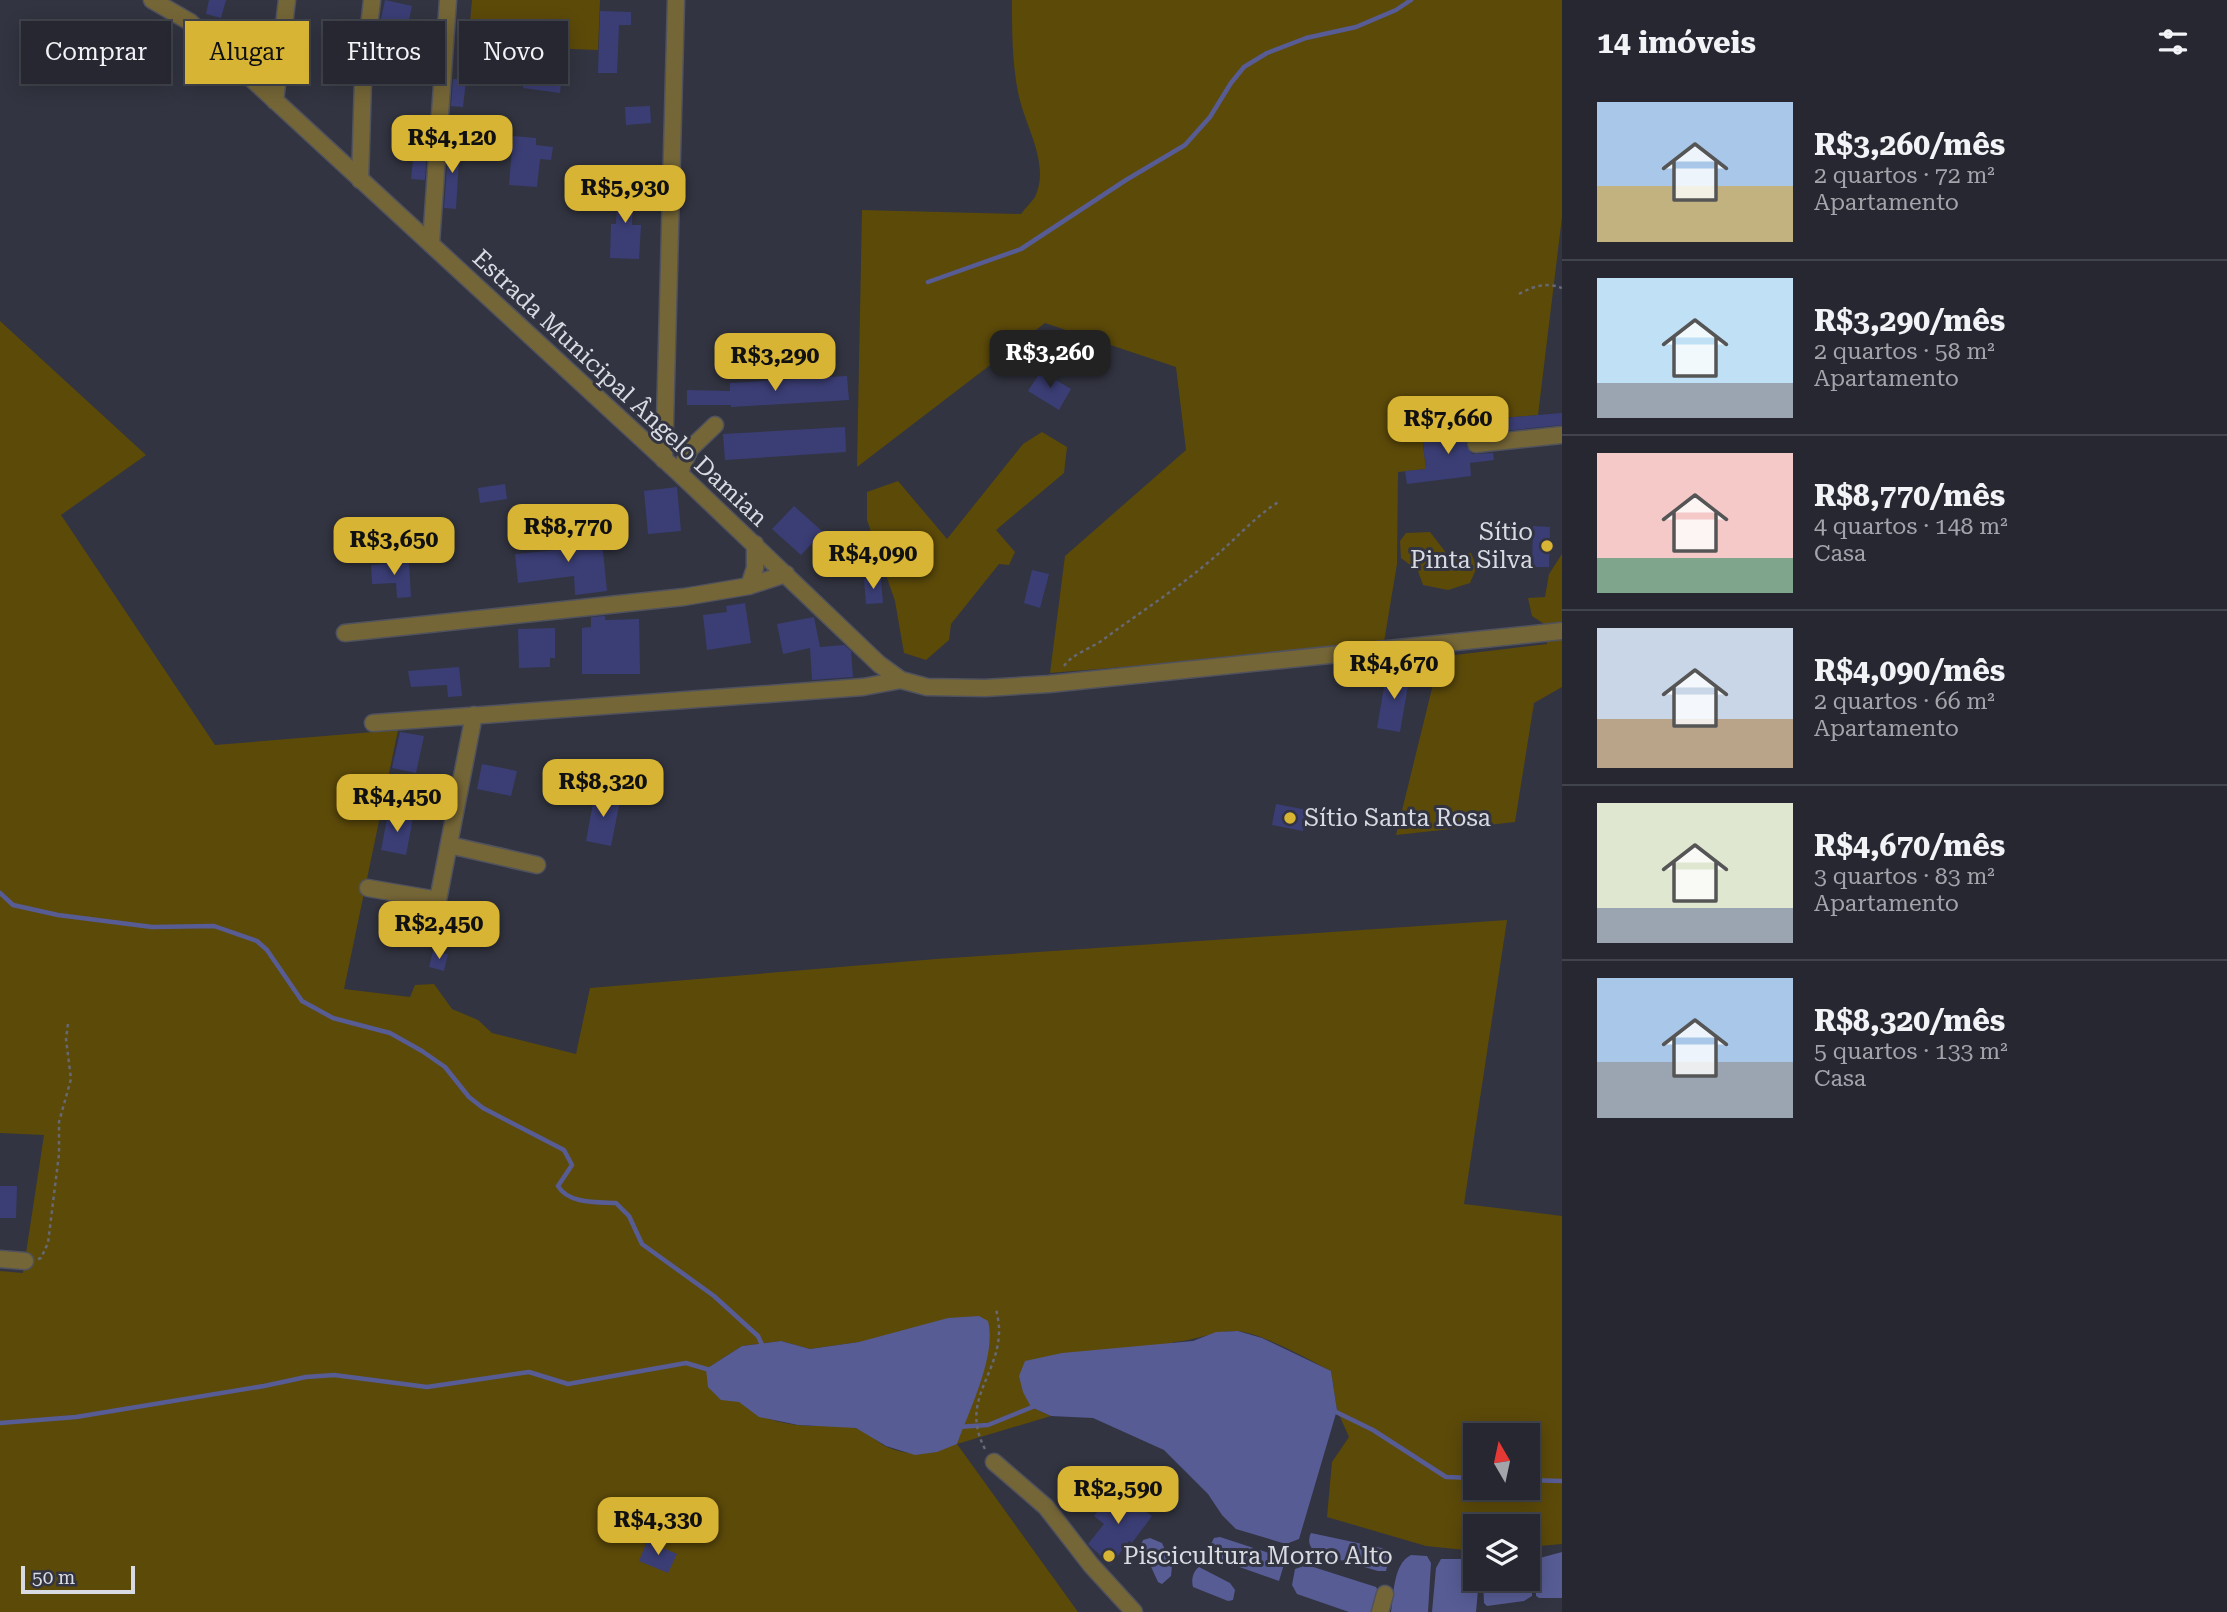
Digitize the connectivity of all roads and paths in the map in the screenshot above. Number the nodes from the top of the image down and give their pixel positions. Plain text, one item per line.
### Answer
1 (152, 0) edge
2 (287, 0) edge
3 (372, 0) edge
4 (448, 0) edge
5 (676, 0) edge
6 (275, 101) junction
7 (360, 180) junction
8 (431, 243) junction
9 (1562, 288) edge
10 (1519, 294) dead end
11 (715, 425) dead end
12 (1562, 435) edge
13 (1476, 444) dead end
14 (664, 460) junction
15 (678, 473) junction
16 (1280, 501) dead end
17 (755, 544) junction
18 (786, 575) junction
19 (748, 586) junction
20 (1562, 631) edge
21 (345, 633) dead end
22 (901, 680) junction
23 (1062, 682) junction
24 (474, 715) junction
25 (373, 723) dead end
26 (449, 845) junction
27 (537, 865) dead end
28 (368, 888) dead end
29 (68, 1024) dead end
30 (0, 1259) edge
31 (25, 1261) joint
32 (996, 1308) dead end
33 (994, 1462) joint
34 (1385, 1594) dead end
35 (1134, 1612) edge
36 (1380, 1612) edge

1 - 6 street, Estrada Municipal Ângelo Damian
2 - 6 street
3 - 7 street
4 - 8 street
5 - 14 street
6 - 7 street, Estrada Municipal Ângelo Damian
7 - 8 street, Estrada Municipal Ângelo Damian
8 - 14 street, Estrada Municipal Ângelo Damian
9 - 10 path
11 - 15 street
12 - 13 street
14 - 15 street, Estrada Municipal Ângelo Damian
15 - 17 street, Estrada Municipal Ângelo Damian
16 - 23 path
17 - 18 street, Estrada Municipal Ângelo Damian
17 - 19 street
18 - 19 street
18 - 22 street, Estrada Municipal Ângelo Damian
19 - 21 street
20 - 23 street, Estrada Municipal Ângelo Damian
22 - 23 street, Estrada Municipal Ângelo Damian
22 - 24 street
24 - 25 street
24 - 26 street
26 - 27 street
26 - 28 street
29 - 31 path
30 - 31 street
32 - 33 path
33 - 35 street
34 - 36 street

